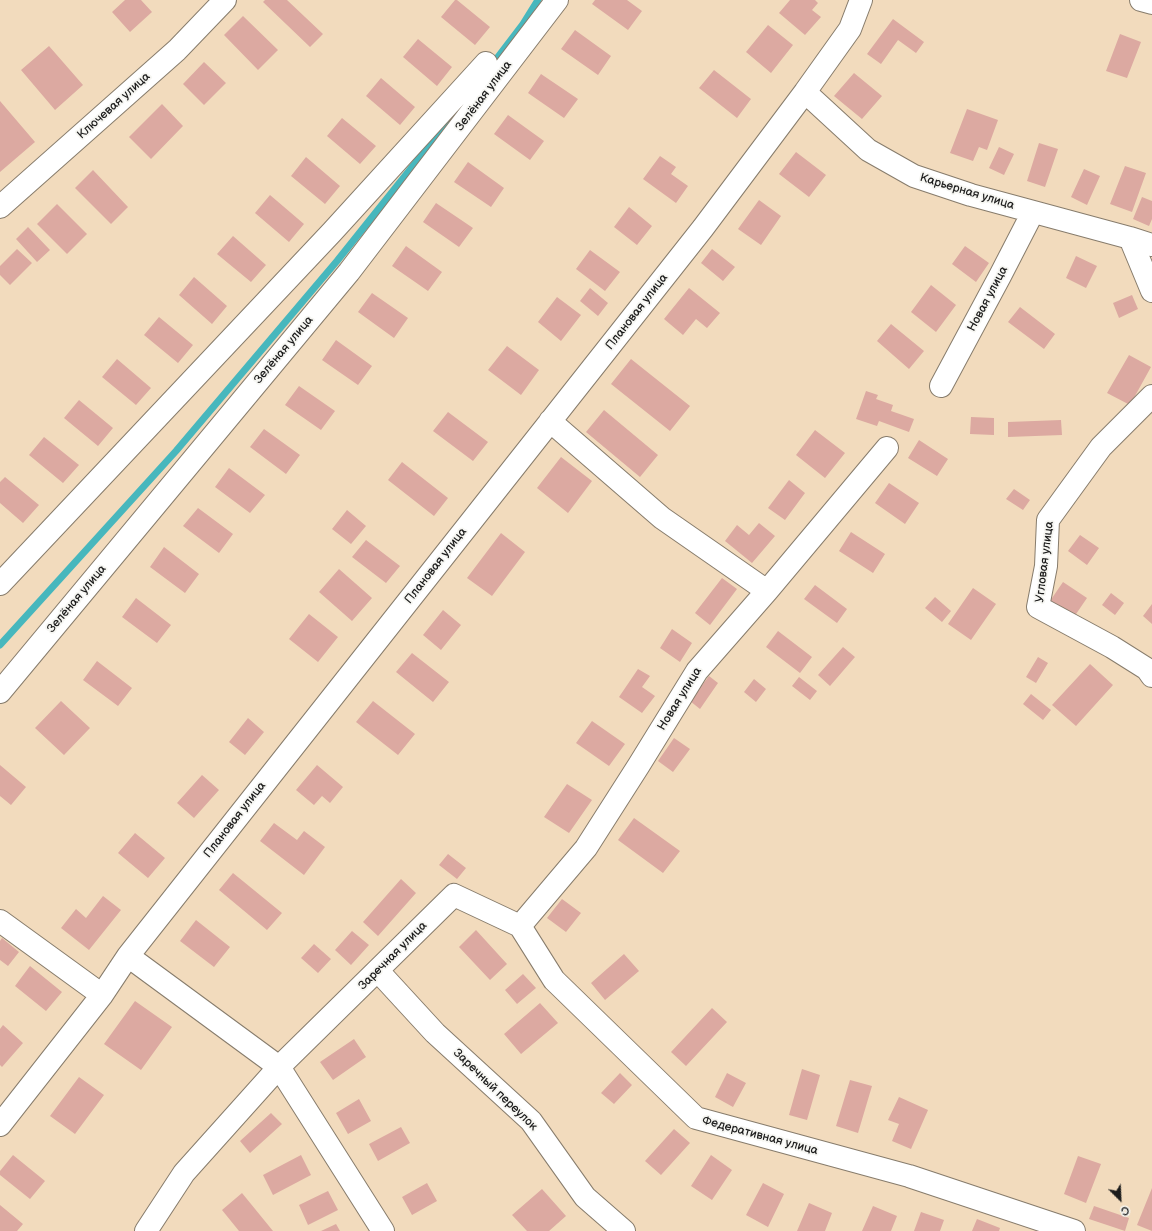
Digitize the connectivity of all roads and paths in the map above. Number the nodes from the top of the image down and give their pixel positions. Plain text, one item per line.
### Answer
1 (225, 0) edge
2 (557, 0) edge
3 (861, 0) edge
4 (1141, 0) edge
5 (1152, 3) edge
6 (486, 63) dead end
7 (805, 92) junction
8 (1, 206) edge
9 (1033, 212) junction
10 (1130, 238) junction
11 (1152, 245) edge
12 (1152, 291) edge
13 (941, 386) dead end
14 (1152, 396) edge
15 (550, 421) junction
16 (887, 448) dead end
17 (0, 584) edge
18 (767, 591) junction
19 (1152, 676) edge
20 (0, 692) edge
21 (0, 921) edge
22 (520, 926) junction
23 (128, 956) junction
24 (378, 971) junction
25 (102, 995) junction
26 (279, 1067) junction
27 (0, 1125) edge
28 (146, 1231) edge
29 (383, 1231) edge
30 (624, 1231) edge
31 (1074, 1231) edge

1 - 8 street, Ключевая улица
2 - 20 street, Зелёная улица
3 - 7 street, Плановая улица
4 - 5 street
6 - 17 street, Зелёная улица
7 - 9 street, Карьерная улица
7 - 15 street, Плановая улица
9 - 10 street, Карьерная улица
9 - 13 street, Новая улица
10 - 11 street, Карьерная улица
10 - 12 street
14 - 19 street, Угловая улица
15 - 18 street
15 - 23 street, Плановая улица
16 - 18 street, Новая улица
18 - 22 street, Новая улица
21 - 25 street
22 - 24 street, Заречная улица
22 - 31 street, Федеративная улица
23 - 25 street, Плановая улица
23 - 26 street
24 - 26 street, Заречная улица
24 - 30 street, Заречный переулок
25 - 27 street, Плановая улица
26 - 28 street, Заречная улица
26 - 29 street

